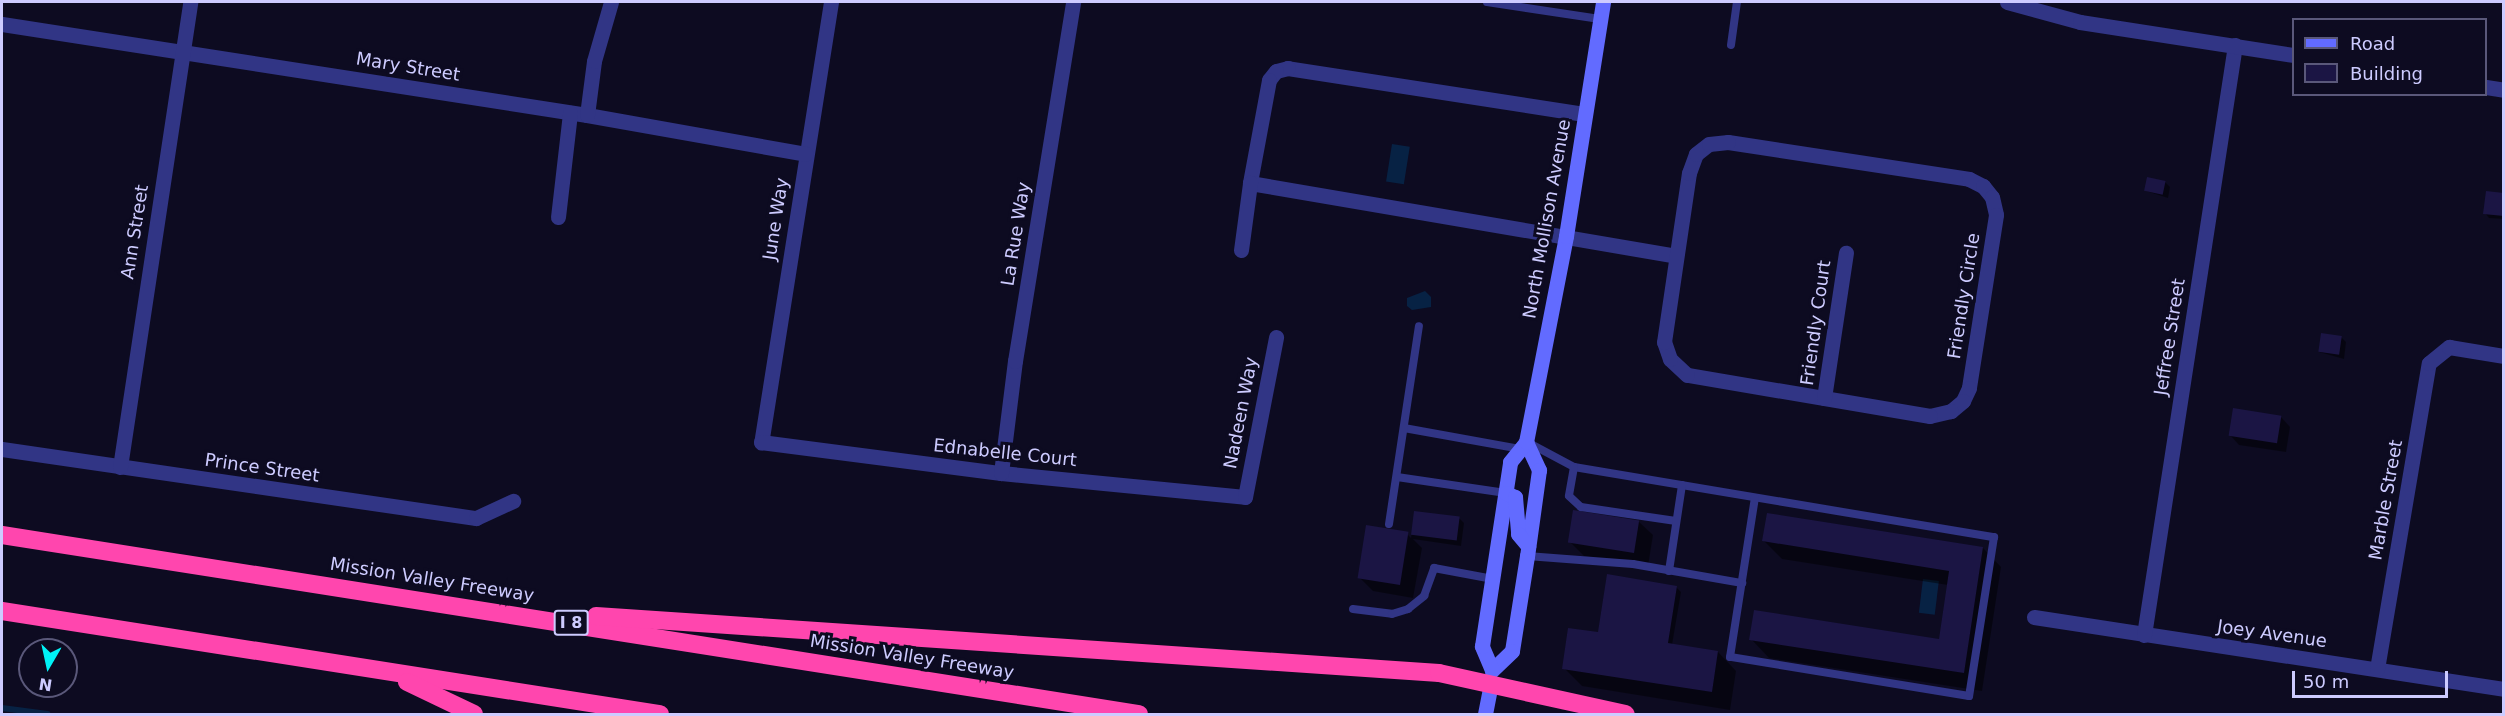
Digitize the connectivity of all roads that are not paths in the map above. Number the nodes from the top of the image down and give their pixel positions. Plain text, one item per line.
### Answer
1 (190, 2) edge
2 (611, 2) edge
3 (831, 2) edge
4 (1073, 2) edge
5 (1487, 2) edge
6 (1603, 2) edge
7 (1737, 2) edge
8 (2007, 2) edge
9 (1600, 19) junction
10 (2, 24) edge
11 (1731, 45) dead end
12 (2235, 45) junction
13 (182, 50) junction
14 (2292, 55) edge
15 (2487, 87) edge
16 (2504, 90) edge
17 (570, 113) junction
18 (1584, 114) junction
19 (587, 115) junction
20 (806, 154) junction
21 (1250, 183) junction
22 (558, 217) dead end
23 (1566, 236) junction
24 (1240, 250) dead end
25 (1846, 253) dead end
26 (1675, 256) junction
27 (1419, 326) dead end
28 (1276, 337) dead end
29 (2504, 356) edge
30 (1824, 398) junction
31 (1404, 428) junction
32 (760, 442) joint
33 (1524, 446) junction
34 (2, 449) edge
35 (1574, 467) junction
36 (120, 468) junction
37 (1002, 473) junction
38 (1396, 477) junction
39 (1682, 485) junction
40 (1506, 493) junction
41 (1245, 497) joint
42 (1755, 498) junction
43 (513, 501) dead end
44 (1676, 521) junction
45 (1389, 524) dead end
46 (2, 536) edge
47 (1527, 551) junction
48 (1669, 571) junction
49 (1493, 579) junction
50 (1742, 583) junction
51 (484, 609) junction
52 (1353, 609) dead end
53 (2, 611) edge
54 (2034, 617) dead end
55 (2144, 634) junction
56 (2377, 669) junction
57 (389, 673) junction
58 (1492, 677) junction
59 (2504, 689) edge
60 (474, 714) edge
61 (660, 714) edge
62 (1139, 714) edge
63 (1485, 714) edge
64 (1626, 714) edge

1 - 13 street, Ann Street
2 - 19 street
3 - 20 street, June Way
4 - 37 street, La Rue Way
5 - 9 lane
6 - 9 main road, North Mollison Avenue
7 - 11 lane
8 - 12 street
9 - 18 main road, North Mollison Avenue
10 - 13 street, Mary Street
12 - 14 street
12 - 55 street, Jeffree Street
13 - 17 street, Mary Street
13 - 36 street, Ann Street
15 - 16 street
17 - 19 street, Mary Street
17 - 22 street
18 - 21 street
18 - 23 main road, North Mollison Avenue
19 - 20 street, Mary Street
20 - 32 street, June Way
21 - 23 street
21 - 24 street
23 - 26 street
23 - 33 main road, North Mollison Avenue
25 - 30 street, Friendly Court
26 - 30 street, Friendly Circle
26 - 30 street, Friendly Circle
27 - 31 lane
28 - 41 street, Nadeen Way
29 - 56 street, Marble Street
31 - 33 lane
31 - 38 lane
32 - 37 street, Ednabelle Court
33 - 35 lane
33 - 40 main road, North Mollison Avenue
33 - 47 main road
34 - 36 street, Prince Street
35 - 39 lane
35 - 44 lane
36 - 43 street, Prince Street
37 - 41 street, Ednabelle Court
38 - 40 lane
38 - 45 lane
39 - 42 lane
39 - 44 lane
40 - 47 main road
40 - 49 main road, North Mollison Avenue
42 - 50 lane
42 - 50 lane
44 - 48 lane
46 - 51 highway, Mission Valley Freeway / I 8
47 - 48 lane
47 - 58 main road
48 - 50 lane
49 - 52 lane
49 - 58 main road, North Mollison Avenue
51 - 58 highway
51 - 62 highway, Mission Valley Freeway / I 8
53 - 57 highway
54 - 55 street, Joey Avenue
55 - 56 street, Joey Avenue
56 - 59 street, Joey Avenue
57 - 60 highway
57 - 61 highway
58 - 63 main road, North Mollison Avenue
58 - 64 highway

